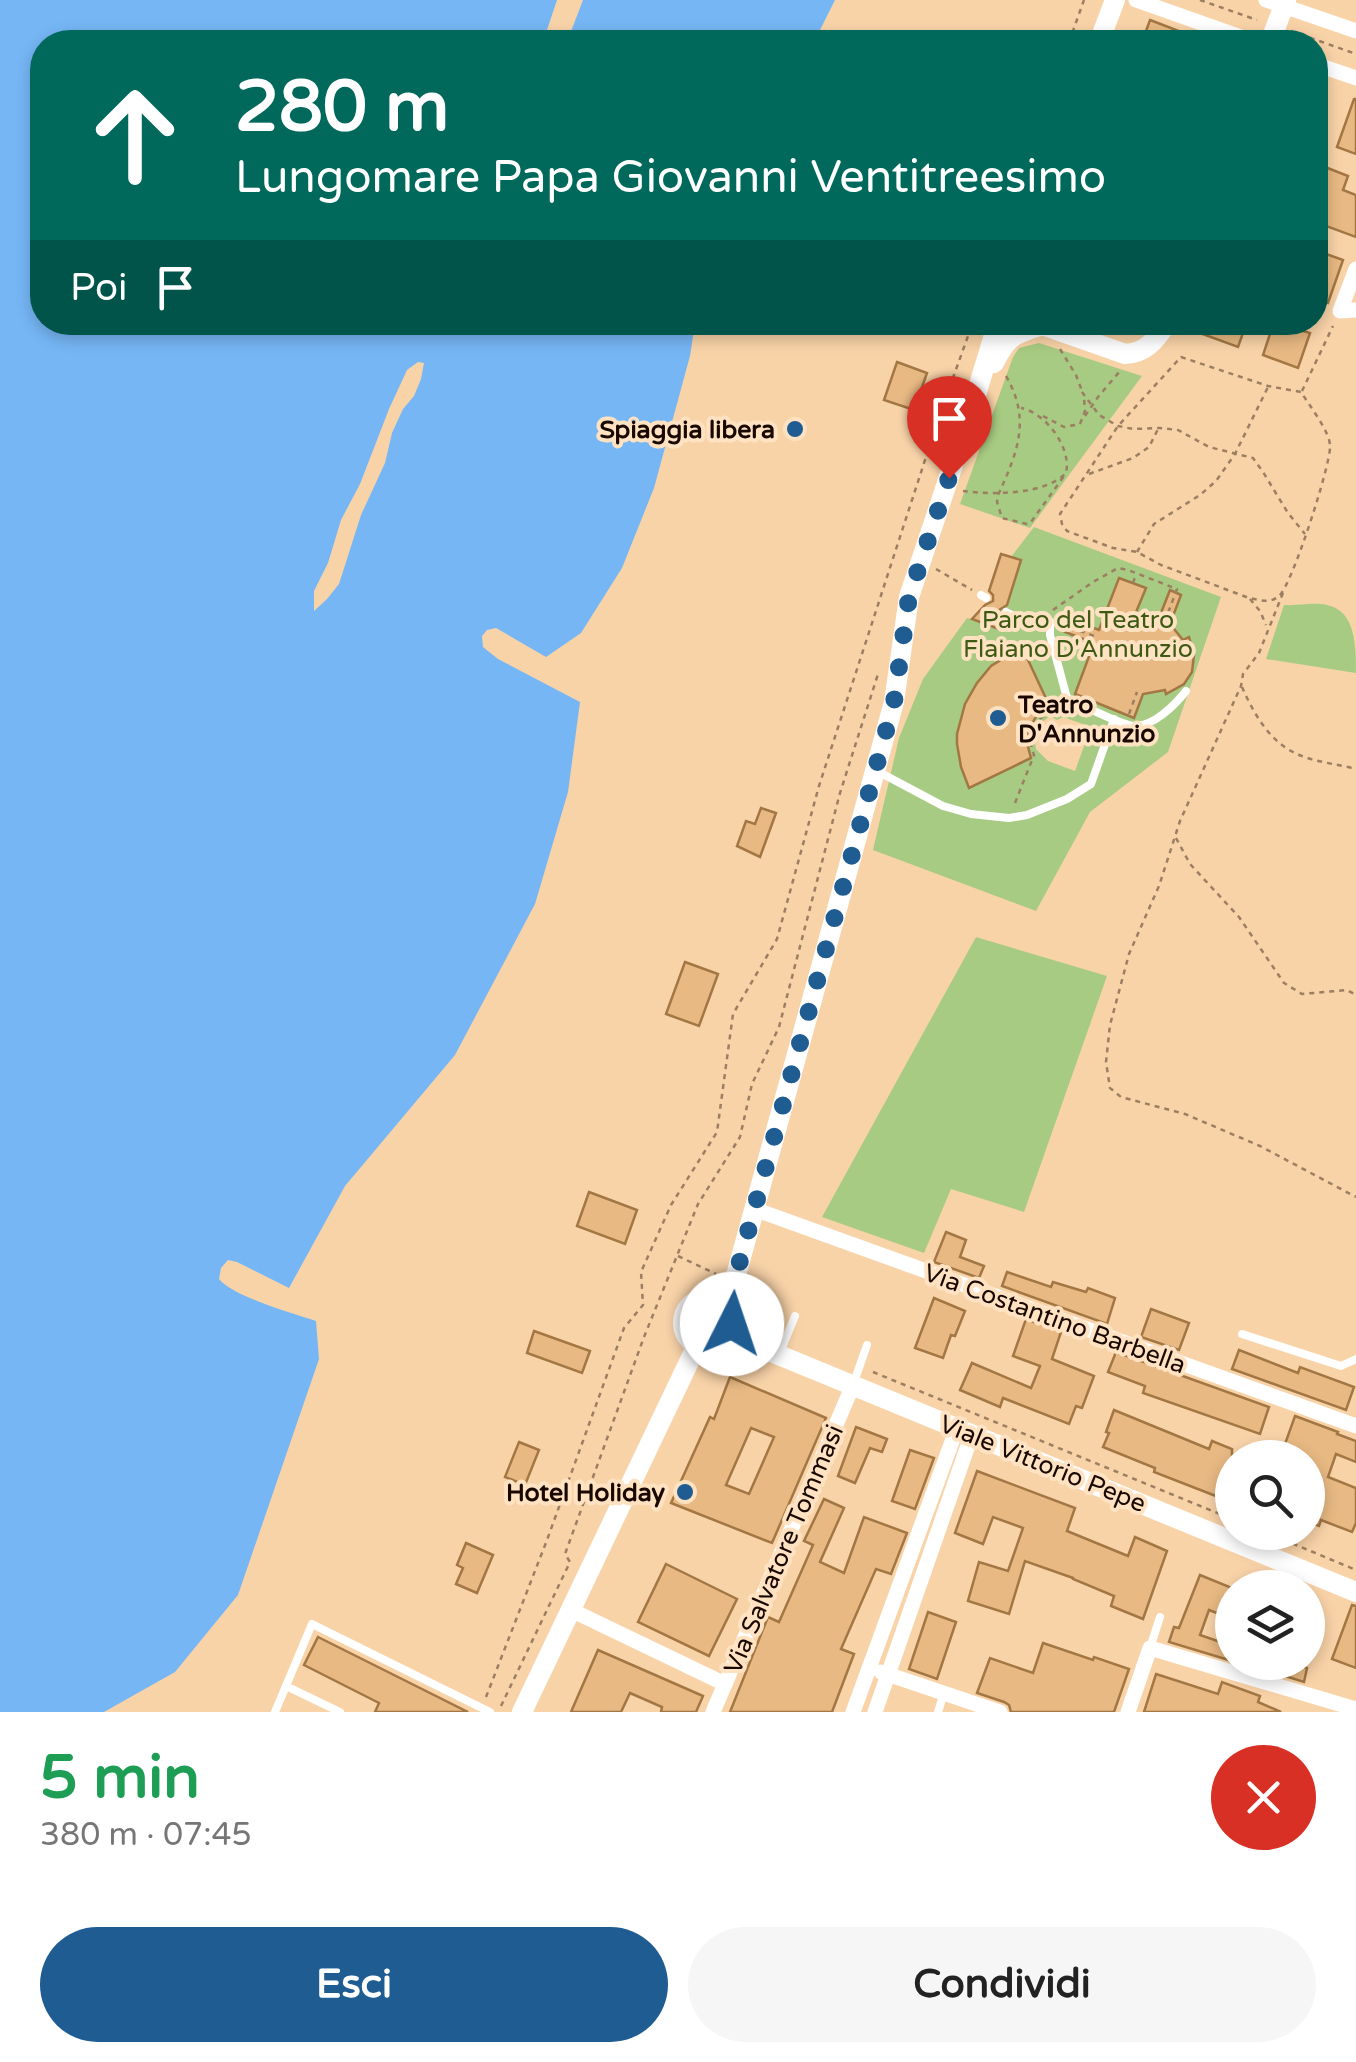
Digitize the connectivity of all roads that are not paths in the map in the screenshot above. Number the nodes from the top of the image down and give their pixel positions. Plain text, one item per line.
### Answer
1 (1115, 0) edge
2 (1136, 0) edge
3 (1278, 2) edge
4 (1104, 30) edge
5 (1221, 30) edge
6 (1273, 30) edge
7 (1356, 32) edge
8 (1328, 68) edge
9 (1356, 78) edge
10 (1356, 269) edge
11 (1348, 311) edge
12 (994, 335) edge
13 (1014, 335) edge
14 (1069, 335) edge
15 (1157, 335) edge
16 (972, 408) junction
17 (1006, 612) dead end
18 (1186, 691) dead end
19 (1114, 719) junction
20 (875, 770) junction
21 (754, 1209) junction
22 (727, 1308) junction
23 (795, 1316) dead end
24 (730, 1334) junction
25 (1242, 1334) dead end
26 (697, 1345) junction
27 (868, 1345) dead end
28 (783, 1346) junction
29 (1356, 1359) edge
30 (856, 1376) junction
31 (1356, 1426) edge
32 (964, 1431) junction
33 (1356, 1592) edge
34 (570, 1610) junction
35 (1160, 1618) dead end
36 (1150, 1648) junction
37 (869, 1668) junction
38 (888, 1675) junction
39 (725, 1684) junction
40 (286, 1686) junction
41 (944, 1694) junction
42 (1356, 1709) edge
43 (486, 1710) edge
44 (275, 1712) edge
45 (340, 1712) edge
46 (522, 1712) edge
47 (714, 1712) edge
48 (854, 1712) edge
49 (875, 1712) edge
50 (938, 1712) edge
51 (1000, 1712) edge
52 (1128, 1712) edge

1 - 4 street
2 - 5 street
3 - 6 street
3 - 7 street
8 - 9 street
10 - 11 street
12 - 16 street
13 - 16 street
14 - 15 street
16 - 20 street
17 - 19 lane
18 - 19 lane
19 - 20 lane
20 - 21 street
21 - 22 street
21 - 31 street, Via Costantino Barbella
22 - 24 street
22 - 26 street
23 - 28 lane
24 - 26 street
24 - 28 street, Viale Vittorio Pepe
25 - 29 lane
26 - 34 street
27 - 30 lane
28 - 30 street, Viale Vittorio Pepe
30 - 32 street, Viale Vittorio Pepe
30 - 39 street, Via Salvatore Tommasi
32 - 33 street, Viale Vittorio Pepe
32 - 37 street
32 - 38 street
34 - 39 street
34 - 46 street
35 - 36 lane
36 - 42 street
36 - 52 street
37 - 38 street
37 - 48 street
38 - 41 street
38 - 49 street
39 - 47 street, Via Salvatore Tommasi
40 - 43 lane
40 - 44 lane
40 - 45 lane
41 - 50 lane
41 - 51 street

